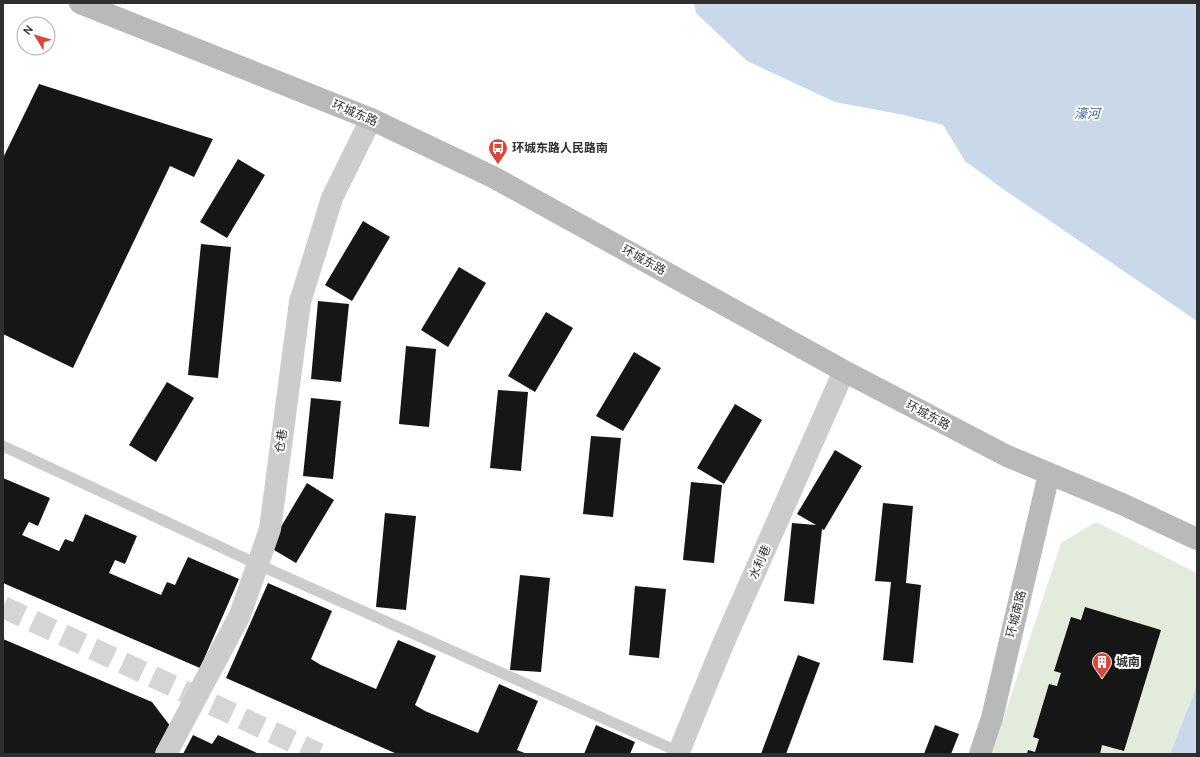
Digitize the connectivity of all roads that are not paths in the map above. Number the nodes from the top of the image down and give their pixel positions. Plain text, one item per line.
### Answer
1 (80, 3) edge
2 (371, 119) junction
3 (844, 371) junction
4 (3, 446) edge
5 (1049, 474) junction
6 (1197, 539) edge
7 (258, 564) junction
8 (679, 753) edge
9 (166, 754) edge
10 (980, 754) edge

1 - 2 street, 环城东路
2 - 3 street, 环城东路
2 - 7 street, 仓巷
3 - 5 street, 环城东路
3 - 8 street, 水利巷
4 - 7 lane
5 - 6 street, 环城东路
5 - 10 street, 环城南路
7 - 8 lane
7 - 9 street, 仓巷

